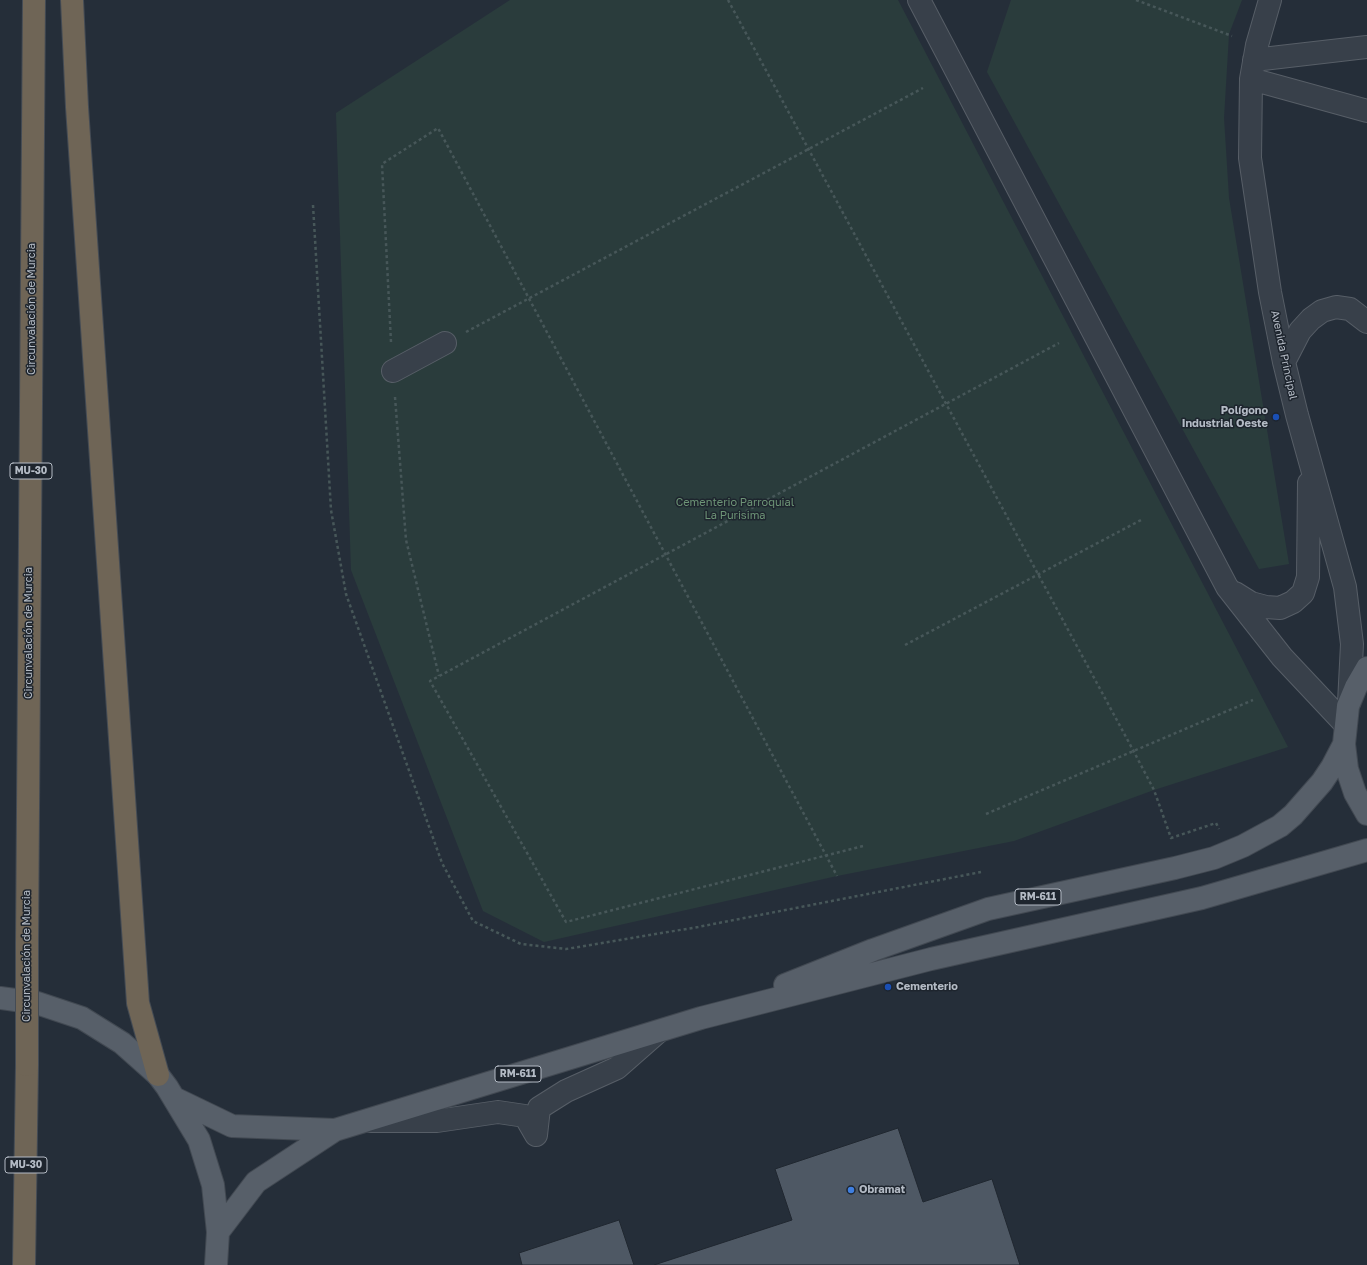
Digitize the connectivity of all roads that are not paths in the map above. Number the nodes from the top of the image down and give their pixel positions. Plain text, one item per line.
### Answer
1 (34, 0) edge
2 (72, 0) edge
3 (919, 0) edge
4 (1270, 0) edge
5 (1367, 46) edge
6 (1254, 61) junction
7 (1367, 111) edge
8 (1367, 322) edge
9 (445, 343) road end
10 (1284, 362) junction
11 (393, 371) dead end
12 (1309, 460) junction
13 (1227, 587) junction
14 (1367, 668) edge
15 (1346, 724) junction
16 (1367, 814) edge
17 (1367, 850) edge
18 (0, 998) edge
19 (701, 1018) junction
20 (658, 1032) junction
21 (158, 1075) junction
22 (176, 1098) junction
23 (363, 1122) junction
24 (335, 1130) junction
25 (218, 1232) junction
26 (24, 1265) edge
27 (216, 1265) edge

1 - 26 highway, Circunvalación de Murcia / MU-30, bridge
2 - 21 highway
3 - 13 street
4 - 6 street, Avenida Principal
5 - 6 street
6 - 7 street
6 - 10 street, Avenida Principal
8 - 10 street
9 - 11 street
10 - 12 street, Avenida Principal
12 - 13 street
12 - 15 street, Avenida Principal
13 - 15 street
14 - 15 main road, RM-611
15 - 16 main road, RM-611
15 - 19 main road, RM-611
17 - 19 main road, RM-611
18 - 21 main road
19 - 20 main road, RM-611
20 - 23 main road, RM-611
20 - 23 street
21 - 22 main road
22 - 24 main road, RM-611
22 - 25 main road
23 - 24 main road, RM-611
24 - 25 main road, RM-611
25 - 27 main road

